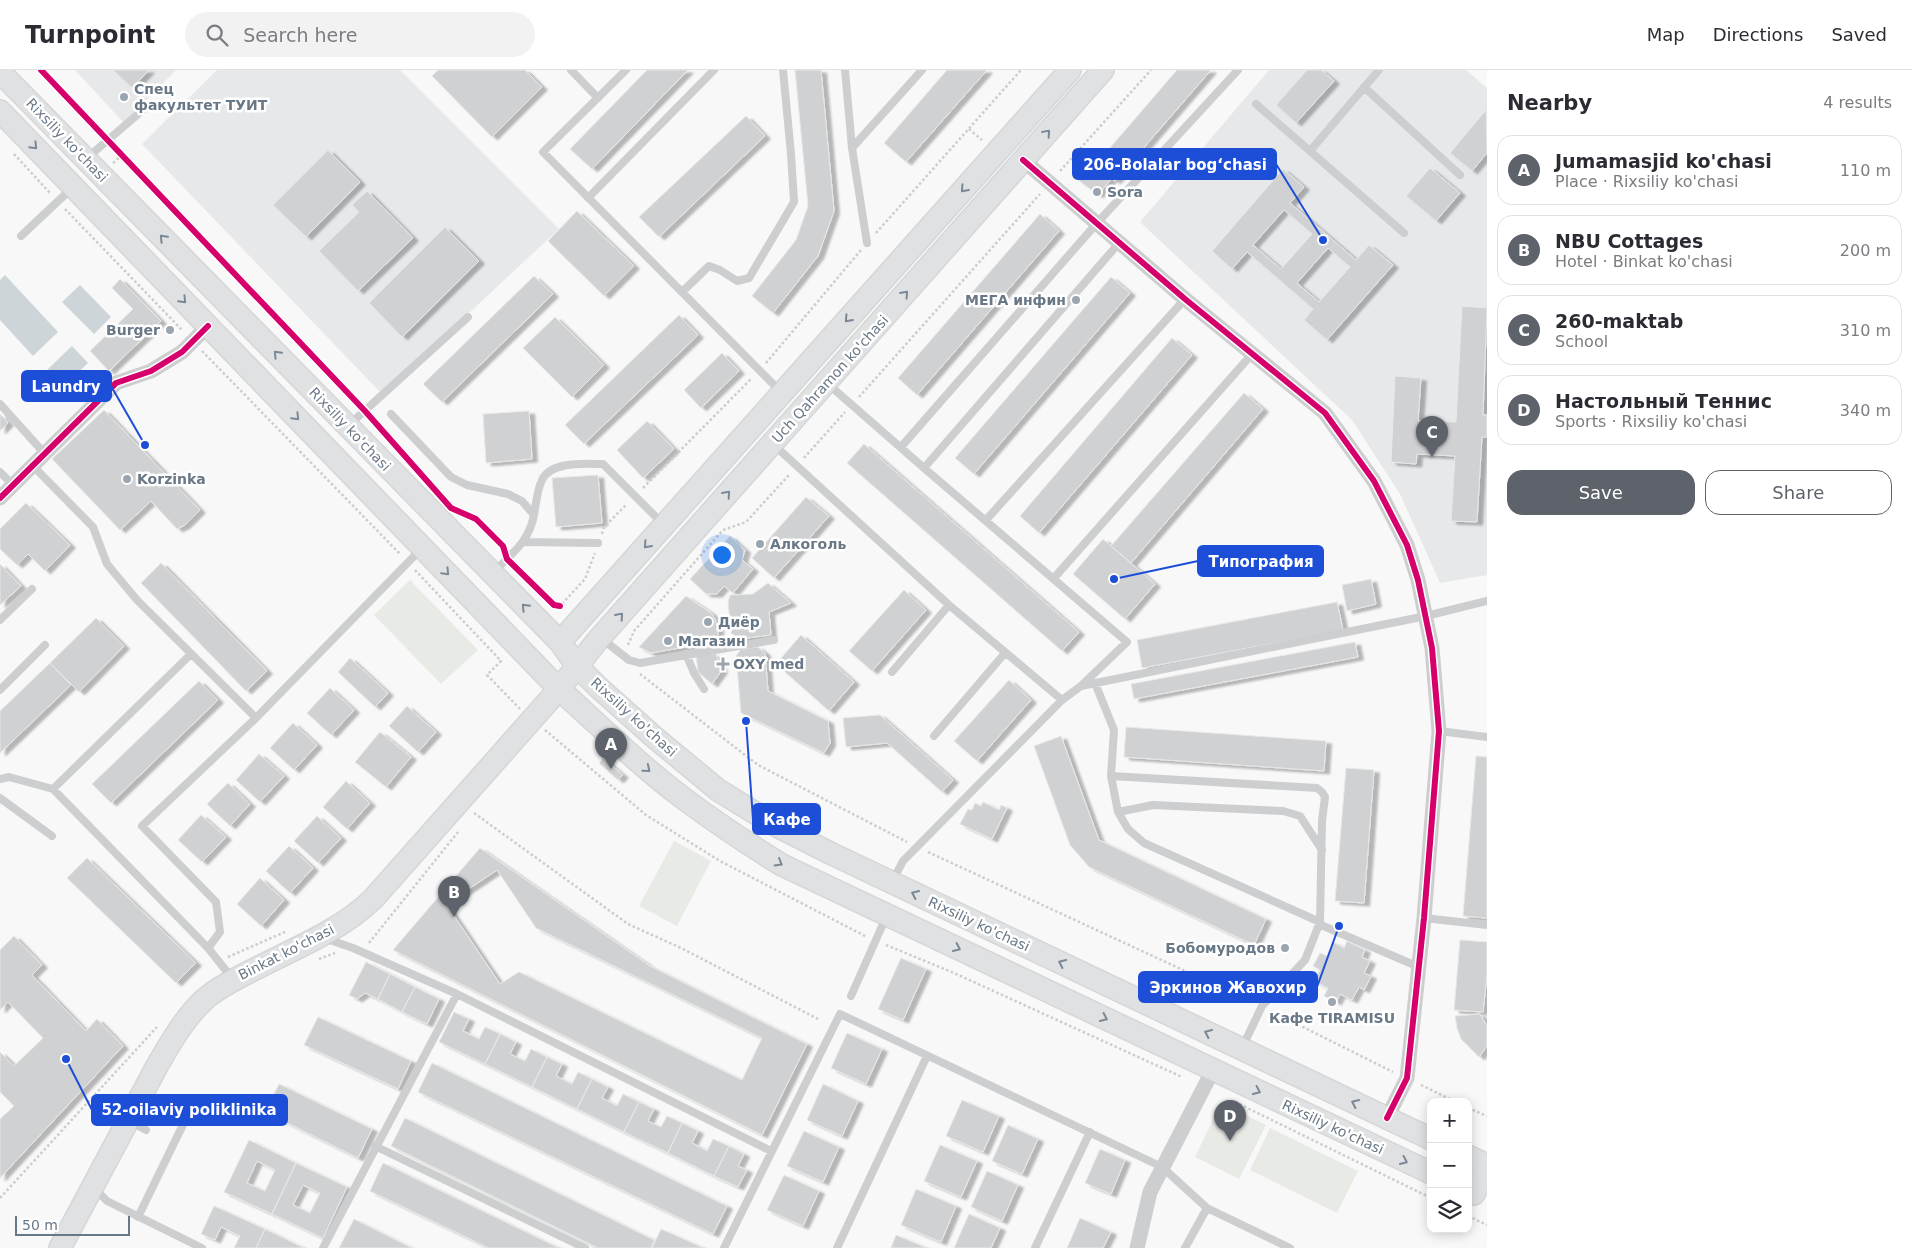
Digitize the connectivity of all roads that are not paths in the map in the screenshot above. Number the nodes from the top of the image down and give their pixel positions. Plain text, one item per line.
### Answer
1 (571, 70) edge
2 (626, 70) edge
3 (714, 70) edge
4 (783, 70) edge
5 (845, 70) edge
6 (922, 70) edge
7 (1070, 70) edge
8 (1103, 70) edge
9 (1238, 70) edge
10 (1379, 70) edge
11 (0, 72) edge
12 (1364, 87) junction
13 (598, 98) junction
14 (1256, 104) dead end
15 (144, 109) dead end
16 (0, 112) edge
17 (852, 148) junction
18 (1310, 151) junction
19 (86, 159) junction
20 (1023, 160) junction
21 (1460, 175) dead end
22 (73, 186) junction
23 (588, 198) junction
24 (1097, 223) junction
25 (1404, 233) dead end
26 (21, 236) dead end
27 (867, 243) road end
28 (1119, 243) junction
29 (183, 258) junction
30 (162, 278) junction
31 (682, 292) junction
32 (868, 296) junction
33 (1185, 299) junction
34 (887, 314) junction
35 (468, 318) dead end
36 (208, 326) junction
37 (1252, 354) junction
38 (827, 382) junction
39 (782, 393) junction
40 (0, 404) edge
41 (391, 414) dead end
42 (348, 426) junction
43 (773, 443) junction
44 (901, 447) junction
45 (46, 454) junction
46 (32, 466) junction
47 (924, 468) junction
48 (0, 472) edge
49 (13, 485) junction
50 (414, 493) junction
51 (0, 498) edge
52 (534, 514) junction
53 (392, 516) junction
54 (986, 520) junction
55 (664, 525) junction
56 (524, 542) junction
57 (598, 543) road end
58 (415, 555) junction
59 (499, 566) junction
60 (1054, 578) junction
61 (32, 589) dead end
62 (1487, 601) edge
63 (949, 605) junction
64 (1426, 616) junction
65 (0, 620) edge
66 (600, 638) junction
67 (774, 640) dead end
68 (560, 642) junction
69 (45, 645) dead end
70 (1005, 653) junction
71 (191, 654) junction
72 (686, 654) junction
73 (577, 666) junction
74 (892, 672) dead end
75 (1095, 683) junction
76 (1082, 686) junction
77 (559, 689) junction
78 (704, 689) dead end
79 (0, 690) edge
80 (1062, 700) junction
81 (256, 718) junction
82 (1439, 731) junction
83 (934, 736) dead end
84 (1487, 737) edge
85 (1111, 776) junction
86 (0, 779) edge
87 (53, 789) junction
88 (0, 798) edge
89 (1118, 812) junction
90 (52, 836) dead end
91 (821, 848) junction
92 (1322, 850) junction
93 (807, 877) junction
94 (892, 883) junction
95 (887, 915) junction
96 (1424, 918) junction
97 (1320, 922) junction
98 (1487, 925) edge
99 (319, 936) junction
100 (208, 948) junction
101 (1419, 968) junction
102 (234, 980) junction
103 (457, 994) junction
104 (851, 996) dead end
105 (1242, 1049) junction
106 (927, 1056) junction
107 (1213, 1070) junction
108 (196, 1098) dead end
109 (1387, 1118) junction
110 (1090, 1132) junction
111 (1427, 1136) edge
112 (376, 1146) junction
113 (771, 1151) junction
114 (1472, 1158) edge
115 (1487, 1166) edge
116 (1162, 1167) junction
117 (1427, 1171) edge
118 (92, 1187) junction
119 (1476, 1195) edge
120 (1207, 1208) junction
121 (138, 1217) junction
122 (60, 1248) edge
123 (202, 1248) edge
124 (323, 1248) edge
125 (585, 1248) edge
126 (724, 1248) edge
127 (837, 1248) edge
128 (1034, 1248) edge
129 (1137, 1248) edge
130 (1185, 1248) edge
131 (1290, 1248) edge

1 - 13 lane
2 - 13 lane
3 - 23 lane
4 - 31 lane
5 - 17 lane
6 - 17 lane
7 -> 32 main road, Uch Qahramon ko'chasi
20 -> 8 main road, Uch Qahramon ko'chasi
9 - 24 lane
10 - 12 lane
11 - 19 main road, Rixsiliy ko'chasi
12 - 18 lane
12 - 21 lane
13 - 23 lane
14 - 18 lane
15 - 19 lane
16 -> 22 main road, Rixsiliy ko'chasi
17 - 27 lane
18 - 25 lane
29 -> 19 main road, Rixsiliy ko'chasi
20 - 24 street
34 -> 20 main road, Uch Qahramon ko'chasi
22 - 26 lane
22 - 30 main road, Rixsiliy ko'chasi
23 - 31 lane
24 - 28 street
24 - 44 lane
28 - 33 street
28 - 47 lane
29 - 30 main road
42 -> 29 main road, Rixsiliy ko'chasi
30 -> 36 main road, Rixsiliy ko'chasi
31 - 39 lane
32 - 34 main road
32 -> 39 main road, Uch Qahramon ko'chasi
33 - 37 street
33 - 54 lane
34 - 38 main road, Uch Qahramon ko'chasi
35 - 42 lane
36 - 45 street
36 -> 53 main road, Rixsiliy ko'chasi
37 - 60 lane
37 - 64 street
38 - 43 main road, Uch Qahramon ko'chasi
38 - 44 lane
39 - 55 main road, Uch Qahramon ko'chasi
40 - 45 lane
41 - 52 lane
42 - 50 main road, Rixsiliy ko'chasi
43 - 63 lane
66 -> 43 main road, Uch Qahramon ko'chasi
44 - 47 lane
45 - 46 street
46 - 49 street
46 - 71 lane
47 - 54 lane
48 - 49 lane
49 - 51 street
50 - 53 main road
50 - 59 main road, Rixsiliy ko'chasi
52 - 55 lane
52 - 56 lane
53 - 58 main road, Rixsiliy ko'chasi
54 - 60 lane
55 -> 68 main road, Uch Qahramon ko'chasi
56 - 57 lane
56 - 59 lane
58 -> 77 main road, Rixsiliy ko'chasi
58 - 81 lane
68 -> 59 main road, Rixsiliy ko'chasi
60 - 76 lane
61 - 65 lane
62 - 64 lane
63 - 70 lane
63 - 74 lane
64 - 75 lane
64 - 82 street
66 - 72 lane
66 - 73 main road, Uch Qahramon ko'chasi
67 - 72 lane
68 - 73 main road, Rixsiliy ko'chasi
68 - 77 main road
69 - 79 lane
70 - 80 lane
70 - 83 lane
71 - 81 lane
71 - 87 lane
72 - 78 lane
73 - 77 main road, Uch Qahramon ko'chasi
73 - 91 main road, Rixsiliy ko'chasi
75 - 76 lane
75 - 85 lane
76 - 80 lane
77 -> 93 main road, Rixsiliy ko'chasi
77 - 99 main road, Binkat ko'chasi
80 - 94 lane
81 - 100 lane
82 - 84 lane
82 - 96 street
85 - 89 lane
85 - 92 lane
86 - 87 lane
87 - 100 lane
88 - 90 lane
89 - 92 lane
89 - 97 lane
91 - 93 main road
91 - 94 main road, Rixsiliy ko'chasi
92 - 97 lane
93 - 95 main road, Rixsiliy ko'chasi
105 -> 94 main road, Rixsiliy ko'chasi
95 - 104 lane
95 -> 107 main road, Rixsiliy ko'chasi
96 - 98 lane
96 - 101 street
97 - 101 lane
97 - 105 lane
99 - 102 main road, Binkat ko'chasi
99 - 103 lane
100 - 102 lane
101 - 109 street
102 - 118 main road, Binkat ko'chasi
103 - 112 lane
103 - 113 lane
109 -> 105 main road, Rixsiliy ko'chasi
106 - 110 lane
106 - 113 lane
106 - 127 lane
107 - 116 street
107 -> 117 main road, Rixsiliy ko'chasi
108 - 121 lane
109 - 111 main road, Rixsiliy ko'chasi
110 - 116 lane
110 - 128 lane
112 - 124 lane
112 - 125 lane
113 - 126 lane
114 - 115 main road
115 - 119 main road
116 - 120 lane
116 - 129 street
118 - 121 lane
118 - 122 main road, Binkat ko'chasi
120 - 130 lane
120 - 131 lane
121 - 123 lane

